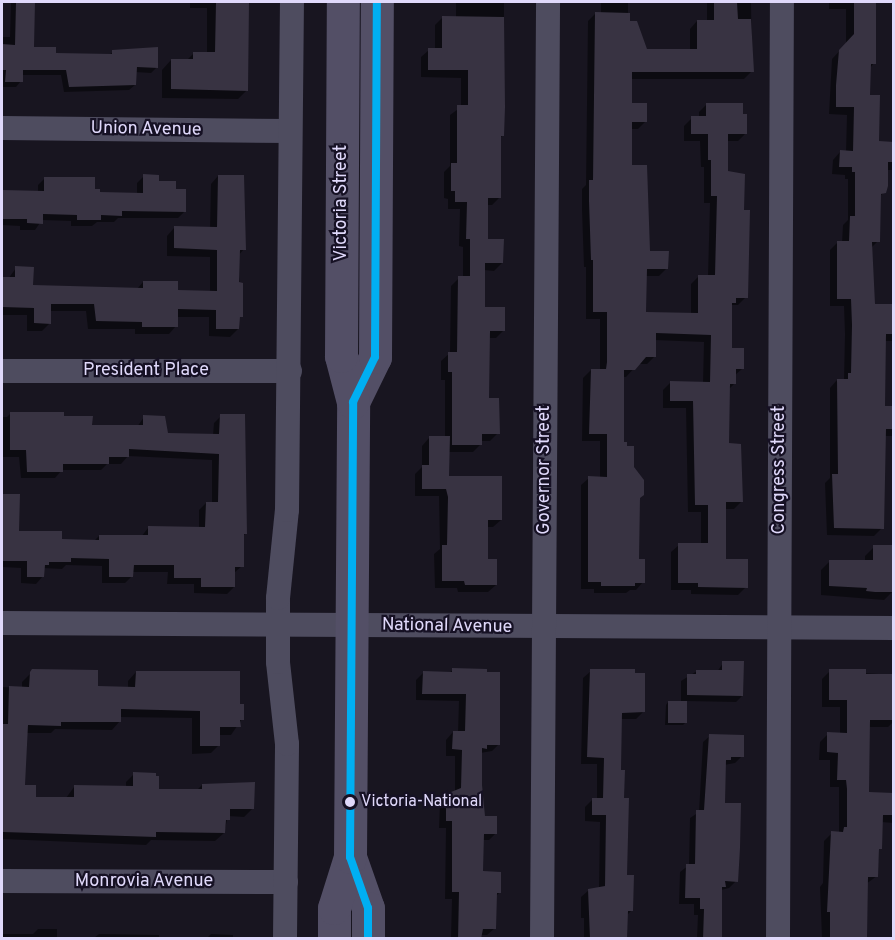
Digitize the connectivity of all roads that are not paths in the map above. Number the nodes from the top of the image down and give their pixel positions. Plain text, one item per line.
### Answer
1 (292, 2) edge
2 (343, 2) edge
3 (377, 2) edge
4 (548, 2) edge
5 (782, 2) edge
6 (2, 128) edge
7 (290, 131) junction
8 (2, 371) edge
9 (290, 371) junction
10 (353, 402) junction
11 (2, 623) edge
12 (351, 625) junction
13 (279, 626) junction
14 (779, 627) junction
15 (544, 628) junction
16 (894, 628) edge
17 (350, 857) junction
18 (2, 881) edge
19 (286, 882) junction
20 (285, 939) edge
21 (334, 939) edge
22 (368, 939) edge
23 (542, 939) edge
24 (778, 939) edge

1 - 7 street
2 - 10 main road, Victoria Street
3 - 10 main road, Victoria Street
4 - 15 street, Governor Street
5 - 14 street, Congress Street
6 - 7 street, Union Avenue
7 - 9 street
8 - 9 street, President Place
9 - 13 street
10 - 12 main road, Victoria Street
11 - 13 street, National Avenue
12 - 13 street, National Avenue
12 - 15 street, National Avenue
12 - 17 main road, Victoria Street
13 - 19 street
14 - 15 street, National Avenue
14 - 16 street, National Avenue
14 - 24 street, Congress Street
15 - 23 street, Governor Street
17 - 21 main road, Victoria Street
17 - 22 main road, Victoria Street
18 - 19 street, Monrovia Avenue
19 - 20 street

